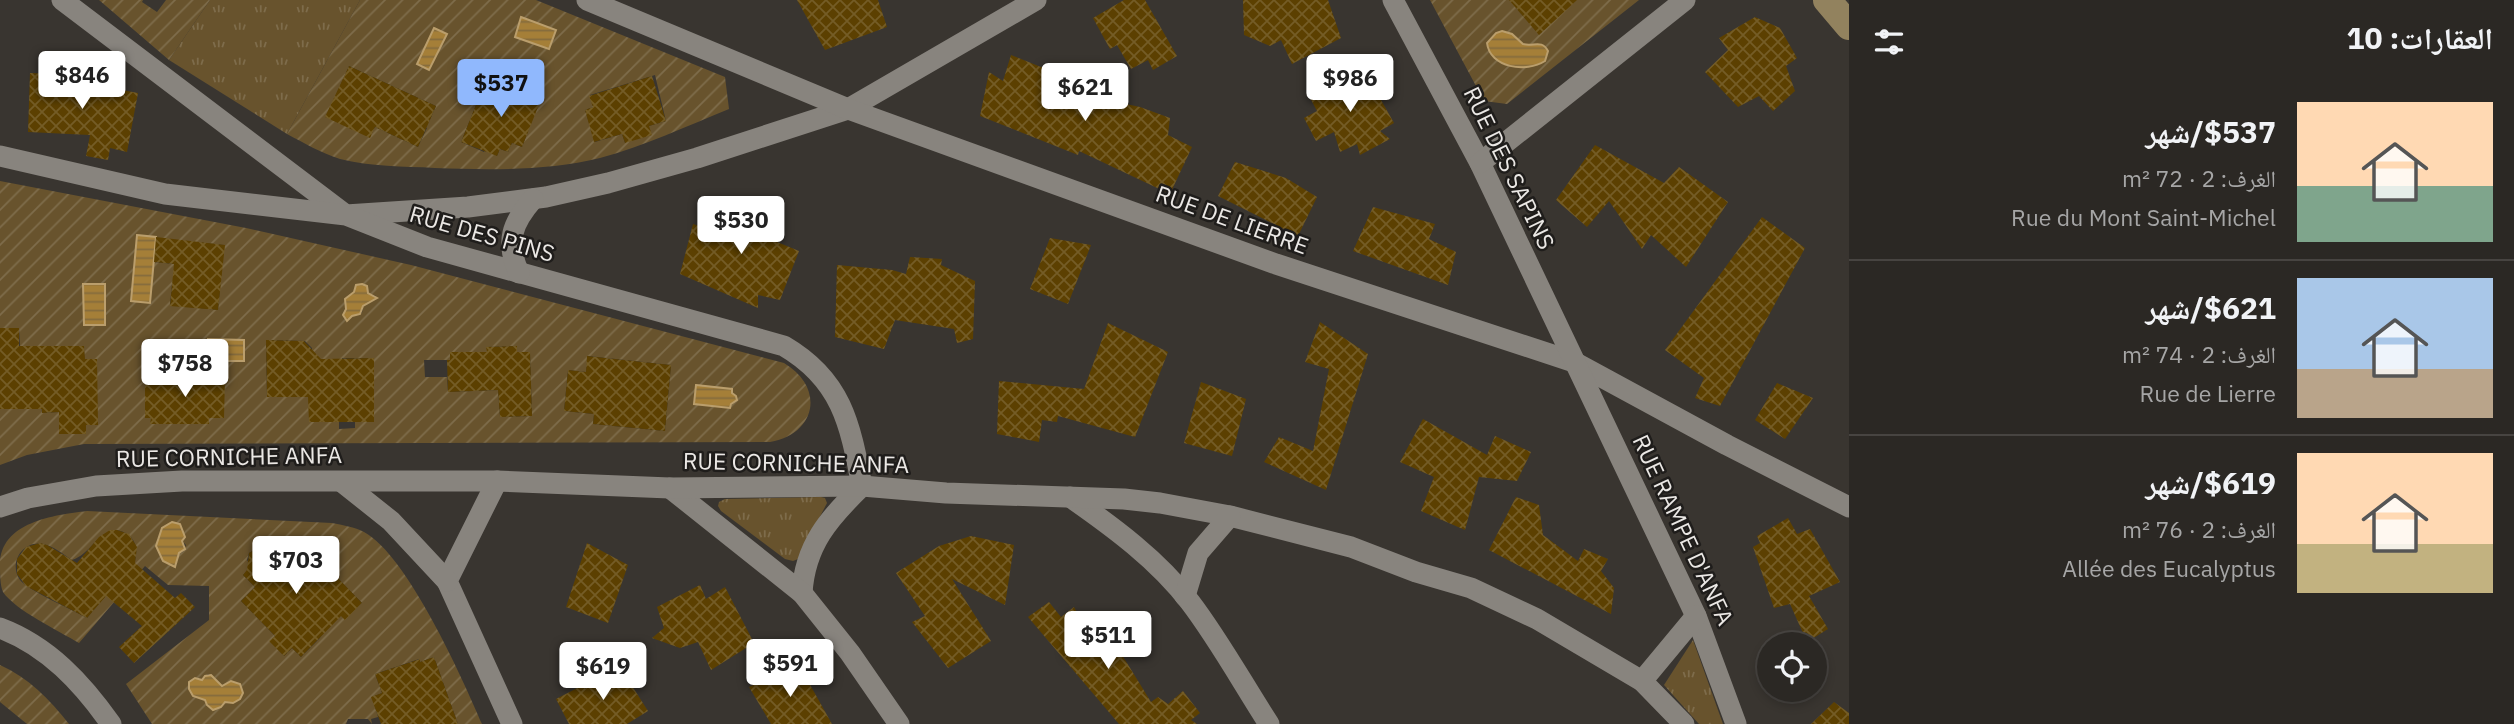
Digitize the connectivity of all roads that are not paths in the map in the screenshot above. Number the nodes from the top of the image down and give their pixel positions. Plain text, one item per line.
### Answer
1 (62, 0) edge
2 (587, 0) edge
3 (1036, 0) edge
4 (1392, 0) edge
5 (1685, 0) edge
6 (1828, 0) edge
7 (1849, 26) edge
8 (848, 109) junction
9 (0, 156) edge
10 (1480, 163) junction
11 (533, 199) junction
12 (346, 215) junction
13 (519, 272) junction
14 (1574, 362) junction
15 (497, 481) junction
16 (342, 482) junction
17 (862, 485) junction
18 (670, 488) junction
19 (1070, 497) junction
20 (0, 507) edge
21 (1849, 507) edge
22 (1230, 516) junction
23 (447, 581) junction
24 (802, 593) junction
25 (1185, 596) junction
26 (1696, 616) junction
27 (0, 628) edge
28 (1642, 681) junction
29 (111, 724) edge
30 (512, 724) edge
31 (899, 724) edge
32 (1269, 724) edge
33 (1684, 724) edge
34 (1735, 724) edge

1 - 12 street
2 - 8 street, RUE DE LIERRE
3 - 8 street
4 - 10 street, RUE DES SAPINS
5 - 10 street
6 - 7 main road
8 - 11 street
8 - 14 street, RUE DE LIERRE
9 - 12 street, RUE DES PINS
10 - 14 street, RUE DES SAPINS
11 - 12 street
11 - 13 street
12 - 13 street, RUE DES PINS
13 - 17 street, RUE DES PINS
14 - 21 street, RUE DE LIERRE
14 - 26 street, RUE RAMPE D'ANFA
15 - 16 street, RUE CORNICHE ANFA
15 - 18 street, RUE CORNICHE ANFA
15 - 23 street
16 - 20 street, RUE CORNICHE ANFA
16 - 23 street
17 - 18 street, RUE CORNICHE ANFA
17 - 19 street, RUE CORNICHE ANFA
17 - 24 street
18 - 24 street
19 - 22 street, RUE CORNICHE ANFA
19 - 25 street
22 - 25 street
22 - 28 street, RUE CORNICHE ANFA
23 - 30 street
24 - 31 street
25 - 32 street
26 - 28 street
26 - 34 street, RUE RAMPE D'ANFA
27 - 29 street
28 - 33 street, RUE CORNICHE ANFA

